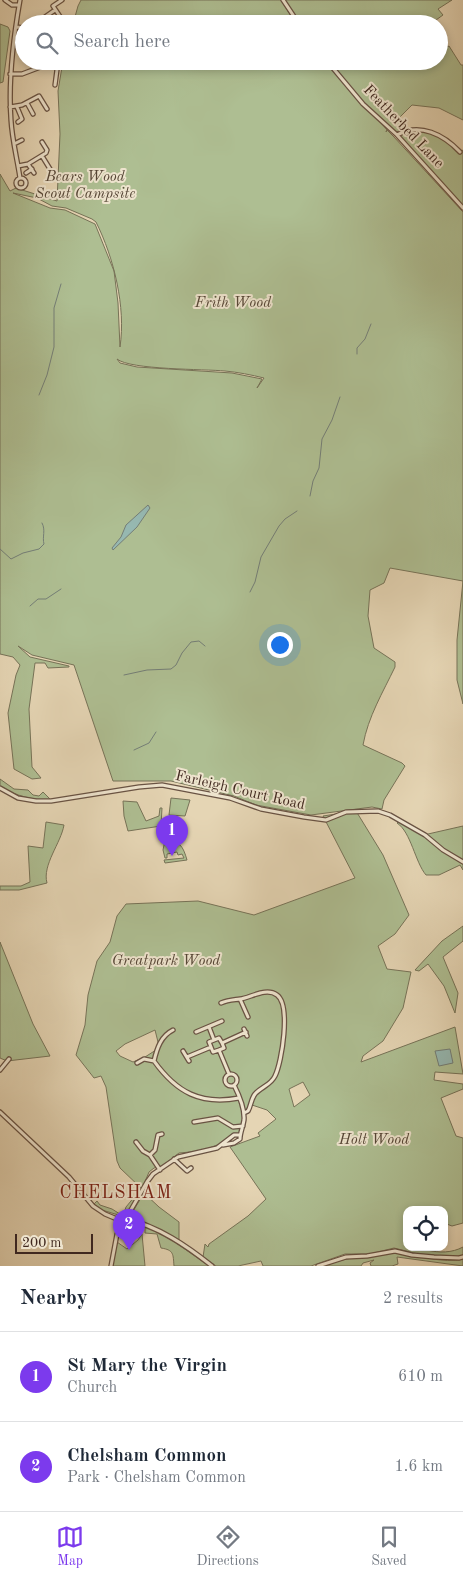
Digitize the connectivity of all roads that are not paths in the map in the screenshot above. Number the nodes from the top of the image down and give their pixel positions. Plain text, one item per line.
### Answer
1 (5, 0) edge
2 (20, 0) edge
3 (62, 0) edge
4 (283, 0) edge
5 (20, 5) junction
6 (55, 10) junction
7 (19, 15) edge
8 (48, 15) edge
9 (59, 15) edge
10 (293, 15) edge
11 (15, 40) edge
12 (32, 70) edge
13 (57, 70) edge
14 (335, 70) edge
15 (10, 74) junction
16 (55, 85) dead end
17 (30, 95) dead end
18 (28, 102) junction
19 (10, 107) junction
20 (17, 107) junction
21 (47, 109) dead end
22 (33, 114) dead end
23 (18, 122) dead end
24 (397, 135) junction
25 (22, 140) dead end
26 (42, 142) dead end
27 (14, 144) junction
28 (460, 152) dead end
29 (42, 156) junction
30 (28, 164) junction
31 (18, 166) junction
32 (50, 169) dead end
33 (26, 173) dead end
34 (20, 178) dead end
35 (463, 208) edge
36 (0, 788) edge
37 (463, 862) edge
38 (240, 999) junction
39 (221, 1002) dead end
40 (248, 1017) dead end
41 (222, 1021) dead end
42 (209, 1027) junction
43 (173, 1030) dead end
44 (196, 1032) dead end
45 (246, 1033) dead end
46 (214, 1040) junction
47 (222, 1043) junction
48 (211, 1047) junction
49 (218, 1050) junction
50 (183, 1051) dead end
51 (9, 1059) dead end
52 (154, 1061) junction
53 (137, 1063) dead end
54 (0, 1070) edge
55 (228, 1074) junction
56 (234, 1085) junction
57 (240, 1098) junction
58 (0, 1112) edge
59 (244, 1113) junction
60 (194, 1122) dead end
61 (243, 1126) junction
62 (158, 1134) dead end
63 (240, 1134) junction
64 (136, 1142) dead end
65 (222, 1145) junction
66 (150, 1155) junction
67 (174, 1159) junction
68 (191, 1168) dead end
69 (160, 1170) junction
70 (125, 1220) junction
71 (463, 1257) edge
72 (111, 1266) edge
73 (212, 1266) edge
74 (318, 1266) edge

1 - 5 street
2 - 5 street
3 - 6 street
4 - 10 street
5 - 7 street
6 - 8 street
6 - 9 street
11 - 15 street
12 - 15 street
13 - 16 street
14 - 24 street, Featherbed Lane
15 - 19 street
17 - 18 street
18 - 20 street
18 - 21 street
18 - 22 street
19 - 20 street
19 - 27 street
20 - 23 street
24 - 28 street
24 - 35 street, Featherbed Lane
25 - 27 street
26 - 29 street
27 - 31 street
29 - 30 street
29 - 32 street
30 - 31 street
30 - 33 street
31 - 34 street
36 - 37 street, Farleigh Court Road
38 - 39 street
38 - 40 street
38 - 59 street
41 - 42 street
42 - 44 street
42 - 46 street
43 - 52 street
45 - 47 street
46 - 47 street
46 - 48 street
47 - 49 street
48 - 49 street
48 - 50 street
49 - 55 street
51 - 54 street
52 - 53 street
52 - 57 street
55 - 56 street
55 - 56 street
56 - 57 street
57 - 59 street
58 - 70 street
59 - 61 street
60 - 61 street
61 - 63 street
62 - 66 street
63 - 65 street
63 - 65 street
64 - 66 street
65 - 67 street
66 - 69 street
67 - 68 street
67 - 69 street
69 - 70 street
70 - 72 street
70 - 73 street
71 - 74 street

